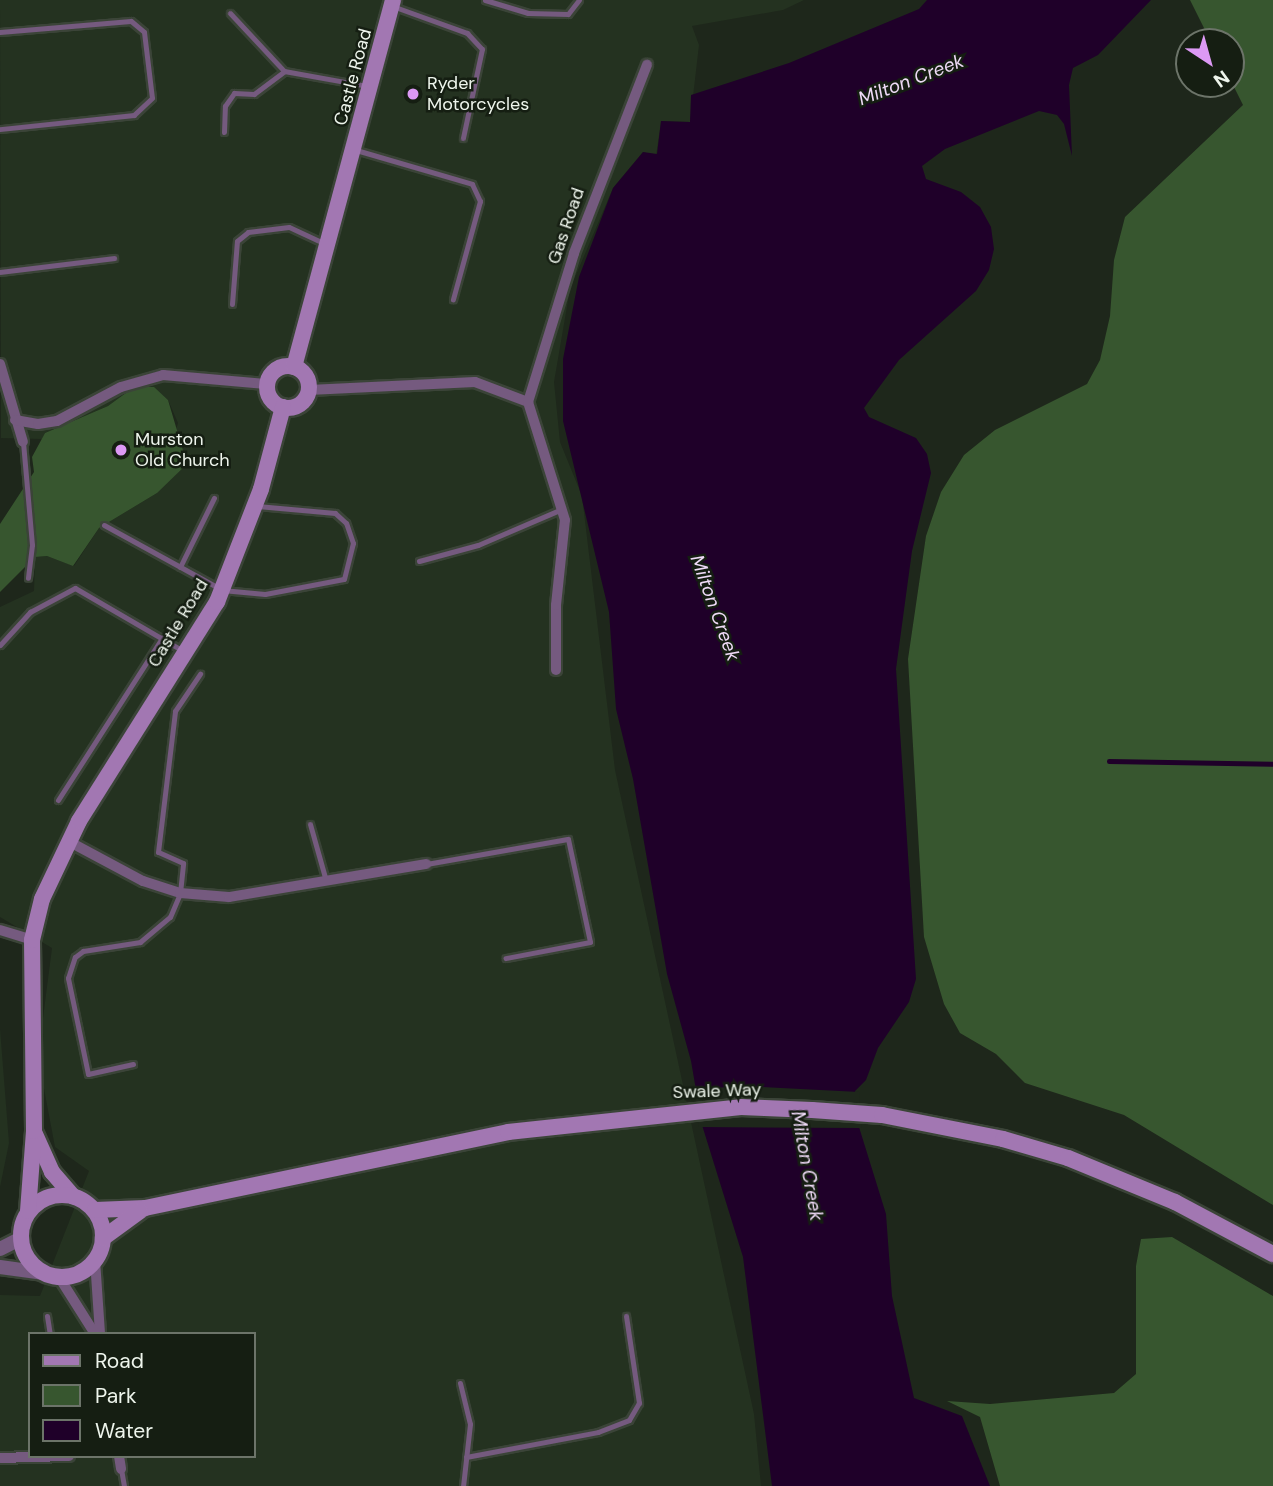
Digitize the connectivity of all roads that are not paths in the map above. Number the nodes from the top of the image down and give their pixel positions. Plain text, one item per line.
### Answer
1 (485, 0) edge
2 (579, 0) edge
3 (393, 3) edge
4 (230, 13) dead end
5 (0, 32) edge
6 (647, 65) dead end
7 (284, 71) junction
8 (370, 86) junction
9 (0, 129) edge
10 (224, 132) dead end
11 (463, 138) dead end
12 (354, 149) junction
13 (327, 244) junction
14 (114, 258) dead end
15 (0, 272) edge
16 (453, 299) dead end
17 (232, 304) dead end
18 (0, 364) edge
19 (294, 367) junction
20 (266, 384) junction
21 (309, 390) junction
22 (528, 402) junction
23 (283, 407) junction
24 (15, 420) junction
25 (23, 442) joint
26 (214, 498) dead end
27 (255, 506) junction
28 (562, 509) junction
29 (104, 525) dead end
30 (419, 561) dead end
31 (180, 567) junction
32 (28, 578) dead end
33 (222, 590) junction
34 (162, 638) junction
35 (0, 645) edge
36 (185, 652) junction
37 (556, 670) dead end
38 (200, 674) dead end
39 (58, 800) dead end
40 (310, 824) dead end
41 (68, 841) junction
42 (426, 864) joint
43 (327, 884) junction
44 (180, 893) junction
45 (0, 930) edge
46 (32, 940) junction
47 (506, 958) dead end
48 (132, 1064) dead end
49 (34, 1132) junction
50 (74, 1196) junction
51 (145, 1208) junction
52 (95, 1210) junction
53 (28, 1211) junction
54 (103, 1238) junction
55 (20, 1239) junction
56 (0, 1249) edge
57 (1273, 1254) edge
58 (95, 1260) junction
59 (0, 1267) edge
60 (51, 1275) junction
61 (47, 1316) dead end
62 (626, 1316) dead end
63 (50, 1332) edge
64 (96, 1332) edge
65 (98, 1332) edge
66 (460, 1382) dead end
67 (28, 1457) edge
68 (466, 1457) junction
69 (0, 1458) edge
70 (119, 1458) edge
71 (121, 1469) joint
72 (124, 1486) edge
73 (463, 1486) edge

1 - 2 lane
3 - 8 main road, Castle Road
3 - 11 lane
4 - 7 lane
5 - 9 lane
6 - 22 street, Gas Road
7 - 8 lane
7 - 10 lane
8 - 12 main road, Castle Road
12 - 13 main road, Castle Road
12 - 16 lane
13 - 17 lane
13 - 19 main road, Castle Road
14 - 15 lane
18 - 24 street
19 - 20 main road
19 - 21 main road
20 - 23 main road
20 - 24 street
21 - 22 street
21 - 23 main road
22 - 28 street
23 - 27 main road, Castle Road
24 - 25 street
25 - 32 lane
26 - 31 lane
27 - 33 main road, Castle Road
27 - 33 lane
28 - 30 lane
28 - 37 street
29 - 31 lane
31 - 33 lane
33 - 36 main road, Castle Road
34 - 35 lane
34 - 36 lane
34 - 39 lane
36 - 41 main road, Castle Road
38 - 44 lane
40 - 43 lane
41 - 44 street
41 - 46 main road, Castle Road
42 - 43 street
42 - 47 lane
43 - 44 street
44 - 48 lane
45 - 46 street
46 - 49 main road, Castle Road
49 - 50 main road, Castle Road
49 - 53 main road, Castle Road
50 - 52 main road
50 - 53 main road
51 - 52 main road, Swale Way
51 - 54 main road, Swale Way
51 - 57 main road, Swale Way
52 - 54 main road
53 - 55 main road
54 - 58 main road
55 - 56 street
55 - 60 main road
58 - 60 main road
58 - 65 street
59 - 60 street
60 - 64 street
61 - 63 lane
62 - 68 lane
66 - 68 lane
67 - 69 street
68 - 73 lane
70 - 71 street
71 - 72 lane

